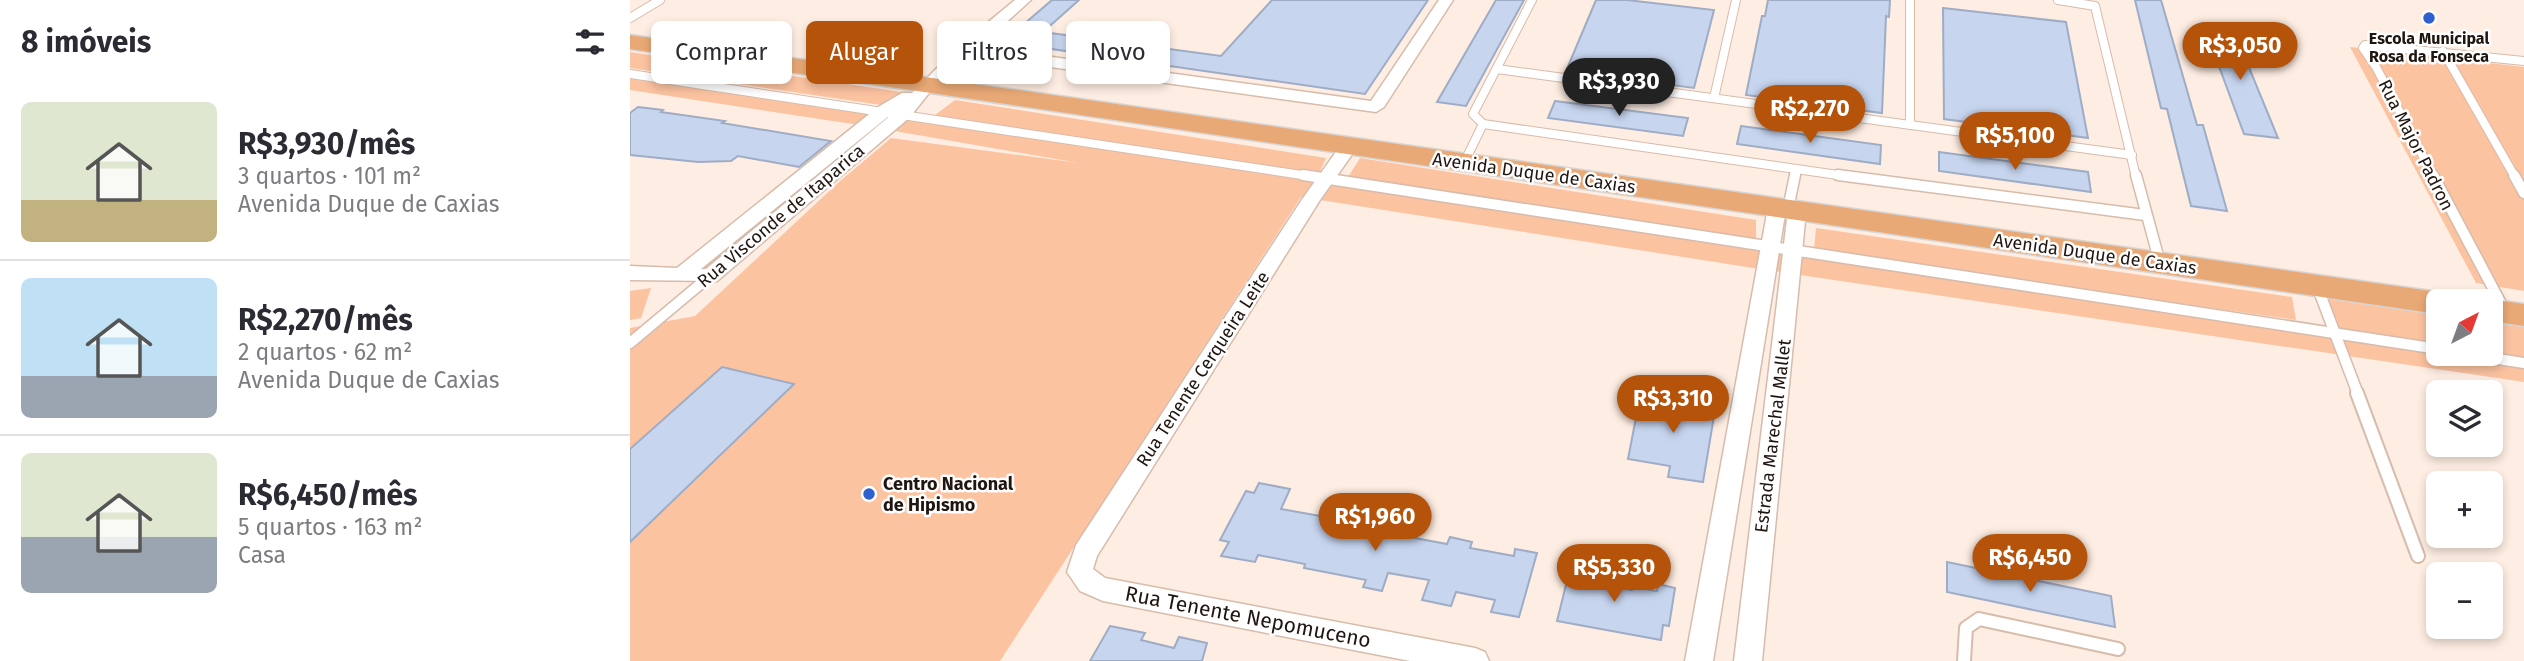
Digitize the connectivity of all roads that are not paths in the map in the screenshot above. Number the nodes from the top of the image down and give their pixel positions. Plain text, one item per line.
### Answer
1 (660, 0) edge
2 (1024, 0) edge
3 (1446, 0) edge
4 (1532, 0) edge
5 (1736, 0) edge
6 (1910, 0) edge
7 (2059, 0) edge
8 (630, 18) edge
9 (999, 21) edge
10 (630, 42) edge
11 (2443, 51) junction
12 (2524, 61) edge
13 (1052, 62) edge
14 (1497, 69) junction
15 (630, 74) edge
16 (937, 76) edge
17 (927, 85) junction
18 (1714, 98) junction
19 (884, 111) junction
20 (904, 114) junction
21 (1483, 124) junction
22 (1910, 125) junction
23 (1349, 146) junction
24 (2132, 155) junction
25 (1464, 163) junction
26 (1796, 170) junction
27 (1325, 180) junction
28 (2524, 192) edge
29 (1788, 209) junction
30 (2146, 215) junction
31 (1770, 246) junction
32 (1795, 250) junction
33 (2160, 263) junction
34 (630, 273) edge
35 (681, 275) junction
36 (710, 276) junction
37 (2317, 286) junction
38 (2426, 301) edge
39 (2507, 313) edge
40 (2334, 333) junction
41 (635, 336) edge
42 (630, 343) edge
43 (2426, 347) edge
44 (2503, 360) edge
45 (2524, 363) edge
46 (1737, 437) junction
47 (1771, 445) junction
48 (2418, 556) dead end
49 (1103, 589) joint
50 (2118, 649) dead end
51 (1475, 661) edge
52 (1699, 661) edge
53 (1748, 661) edge
54 (1964, 661) edge

1 - 8 lane
2 - 9 street, Rua Visconde de Itaparica
3 - 13 street
4 - 14 lane
5 - 18 lane
6 - 22 lane
7 - 24 lane
10 - 17 main road, Avenida Duque de Caxias
11 - 12 lane, Rua Major Padron
11 - 28 lane
11 - 39 lane, Rua Major Padron
14 - 18 lane
14 - 21 lane
15 - 19 lane
16 - 17 street, Rua Visconde de Itaparica
17 - 19 street, Rua Visconde de Itaparica
17 - 20 street, Rua Visconde de Itaparica
17 - 23 main road, Avenida Duque de Caxias
18 - 22 lane
19 - 20 lane
19 - 35 street, Rua Visconde de Itaparica
20 - 27 lane
20 - 36 street, Rua Visconde de Itaparica
21 - 25 lane
21 - 26 lane
22 - 24 lane
23 - 25 main road, Avenida Duque de Caxias
23 - 27 street, Rua Tenente Cerqueira Leite
24 - 30 lane
25 - 29 main road, Avenida Duque de Caxias
26 - 29 lane
26 - 30 lane
27 - 31 lane
27 - 49 street, Rua Tenente Cerqueira Leite
29 - 31 street, Estrada Marechal Mallet
29 - 32 street, Estrada Marechal Mallet
29 - 33 main road, Avenida Duque de Caxias
30 - 33 lane
31 - 32 lane
31 - 46 street, Estrada Marechal Mallet
32 - 40 lane
32 - 47 street, Estrada Marechal Mallet
33 - 37 main road, Avenida Duque de Caxias
34 - 35 street
35 - 36 street
36 - 41 lane, Rua Visconde de Itaparica
37 - 38 main road, Avenida Duque de Caxias
37 - 40 lane
40 - 43 lane
40 - 48 lane
41 - 42 lane, Rua Visconde de Itaparica
44 - 45 lane
46 - 47 street
46 - 52 street, Estrada Marechal Mallet
47 - 53 street, Estrada Marechal Mallet
49 - 51 street, Rua Tenente Nepomuceno
50 - 54 lane

